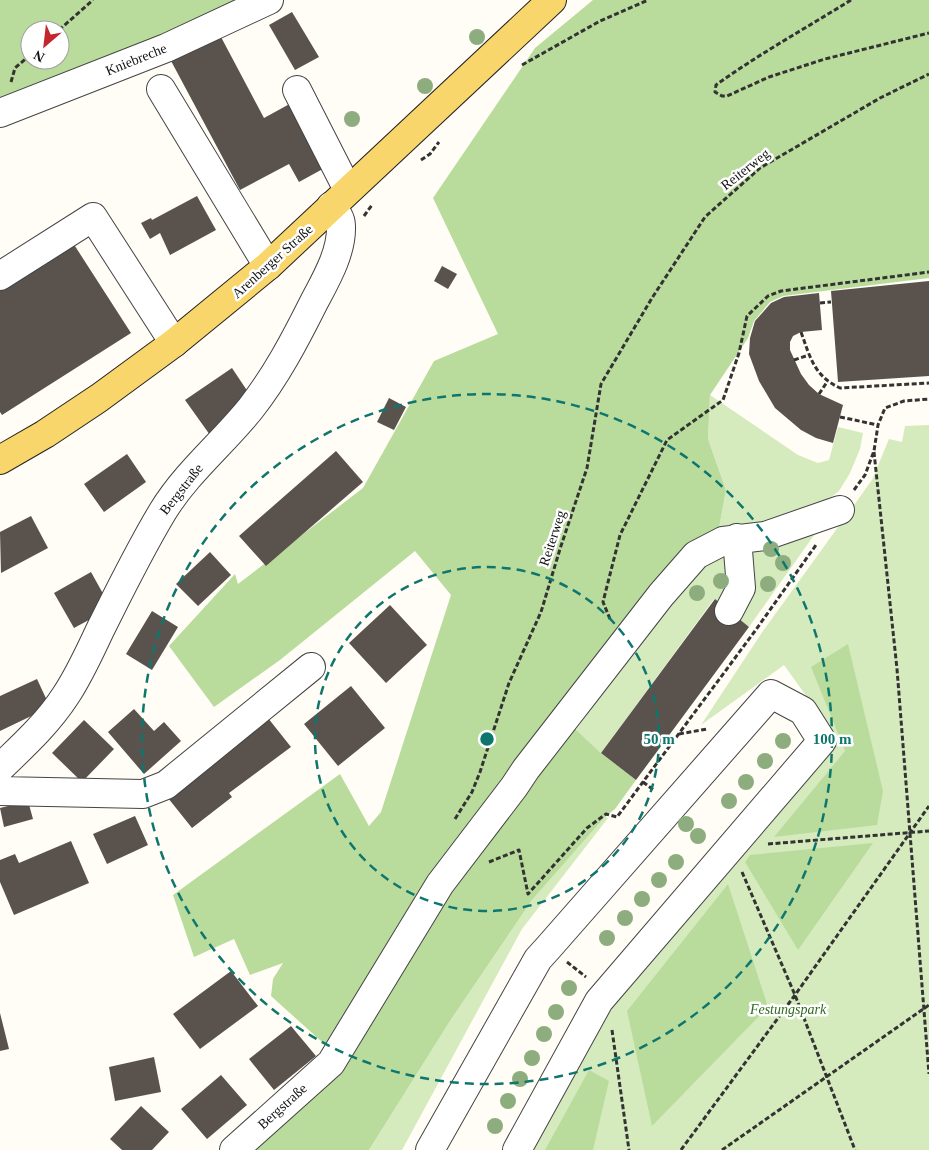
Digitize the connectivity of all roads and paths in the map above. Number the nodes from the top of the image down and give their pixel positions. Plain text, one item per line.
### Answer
1 (93, 0) edge
2 (269, 0) edge
3 (552, 0) edge
4 (648, 0) edge
5 (851, 0) edge
6 (70, 20) edge
7 (929, 33) edge
8 (516, 69) dead end
9 (929, 74) edge
10 (160, 89) dead end
11 (297, 90) dead end
12 (0, 113) edge
13 (443, 137) dead end
14 (416, 163) dead end
15 (339, 198) junction
16 (377, 200) dead end
17 (340, 235) junction
18 (268, 266) junction
19 (929, 272) edge
20 (0, 276) edge
21 (831, 302) dead end
22 (820, 303) dead end
23 (801, 332) dead end
24 (174, 343) junction
25 (809, 355) junction
26 (794, 360) dead end
27 (827, 382) junction
28 (929, 382) edge
29 (819, 394) dead end
30 (929, 399) edge
31 (840, 418) dead end
32 (878, 426) junction
33 (2, 455) edge
34 (840, 510) dead end
35 (737, 538) junction
36 (603, 602) dead end
37 (729, 611) dead end
38 (755, 632) dead end
39 (312, 666) dead end
40 (0, 768) edge
41 (0, 791) edge
42 (929, 806) edge
43 (454, 821) dead end
44 (929, 831) edge
45 (909, 833) junction
46 (731, 847) junction
47 (487, 863) dead end
48 (795, 995) junction
49 (929, 1005) edge
50 (923, 1009) junction
51 (929, 1074) edge
52 (826, 1078) junction
53 (234, 1150) edge
54 (430, 1150) edge
55 (517, 1150) edge
56 (681, 1150) edge
57 (722, 1150) edge
58 (856, 1150) edge

1 - 6 path
2 - 12 street, Kniebreche
3 - 15 main road, Arenberger Straße
4 - 8 path
5 - 7 path
9 - 43 path, Reiterweg
10 - 18 street
11 - 15 street, Bergstraße
13 - 14 path
15 - 17 street, Bergstraße
15 - 18 main road, Arenberger Straße
16 - 17 path
17 - 40 street, Bergstraße
18 - 24 main road, Arenberger Straße
19 - 36 path
20 - 24 street
21 - 22 path
23 - 25 path
24 - 33 main road, Arenberger Straße
25 - 26 path
25 - 27 path
27 - 28 path
27 - 29 path
30 - 32 path
31 - 32 path
32 - 45 path
34 - 35 street, Bergstraße
35 - 37 street
35 - 53 street, Bergstraße
38 - 47 path
39 - 41 street
42 - 45 path
44 - 45 path
45 - 46 path
45 - 48 path
45 - 50 path
46 - 48 path
46 - 54 street
46 - 55 street
48 - 52 path
48 - 56 path
49 - 50 path
50 - 51 path
50 - 52 path
52 - 57 path
52 - 58 path

